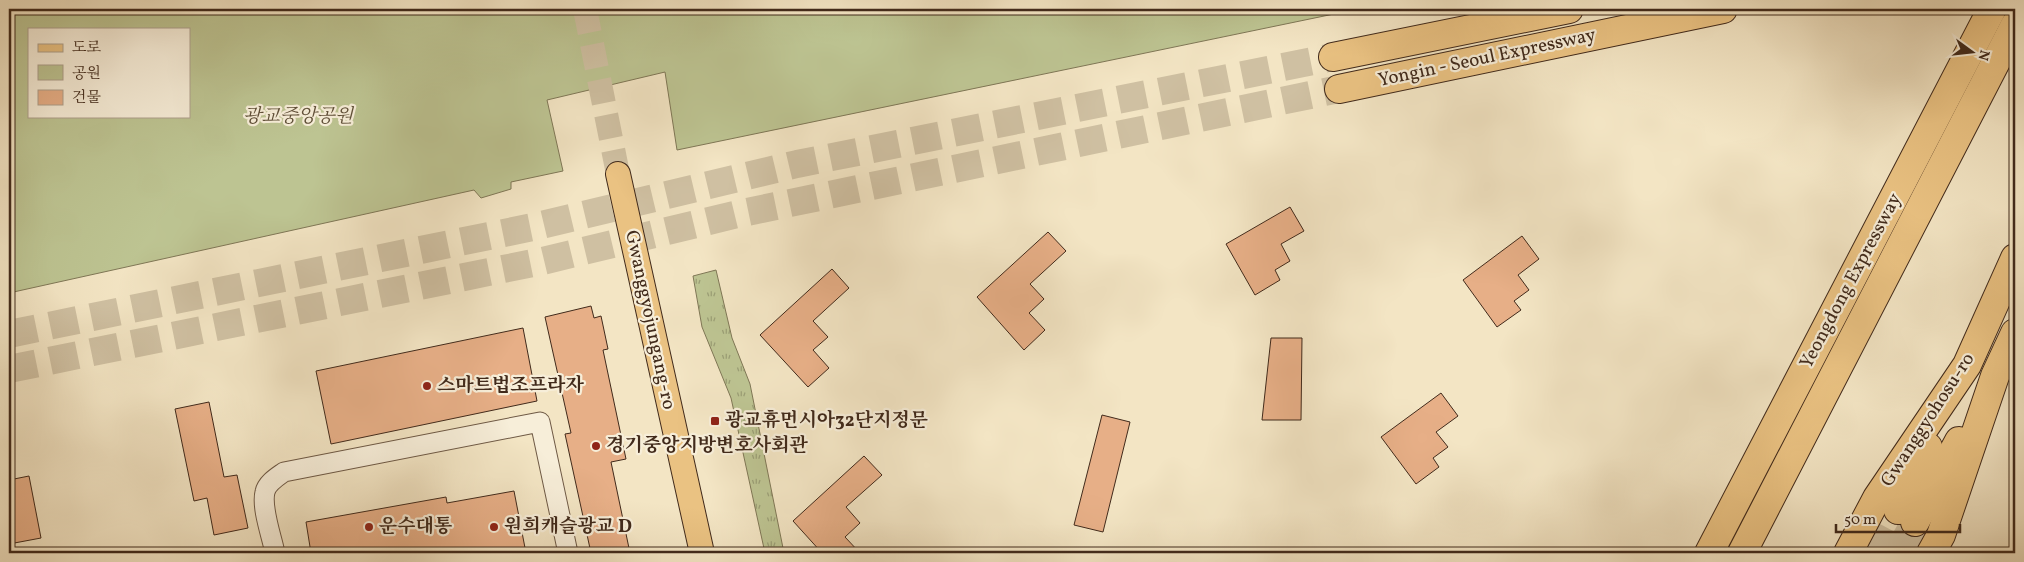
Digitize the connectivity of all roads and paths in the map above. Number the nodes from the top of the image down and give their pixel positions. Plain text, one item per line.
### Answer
1 (1569, 9) edge
2 (1723, 9) edge
3 (1992, 9) edge
4 (2015, 25) edge
5 (1333, 57) tunnel mouth
6 (1339, 89) tunnel mouth
7 (618, 174) tunnel mouth
8 (2015, 258) edge
9 (2015, 333) edge
10 (1967, 365) junction
11 (1995, 376) junction
12 (276, 553) edge
13 (568, 553) edge
14 (702, 553) edge
15 (1709, 553) edge
16 (1742, 553) edge
17 (1848, 553) edge
18 (1931, 553) edge

1 - 5 highway, Yongin - Seoul Expressway
2 - 6 highway, Yongin - Seoul Expressway
3 - 15 highway, Yeongdong Expressway
4 - 16 highway, Yeongdong Expressway
7 - 14 main road, Gwanggyojungang-ro
8 - 10 highway, Gwanggyohosu-ro
9 - 11 highway, Gwanggyohosu-ro
10 - 11 highway
10 - 17 highway, Gwanggyohosu-ro
11 - 18 highway, Gwanggyohosu-ro
12 - 13 street

